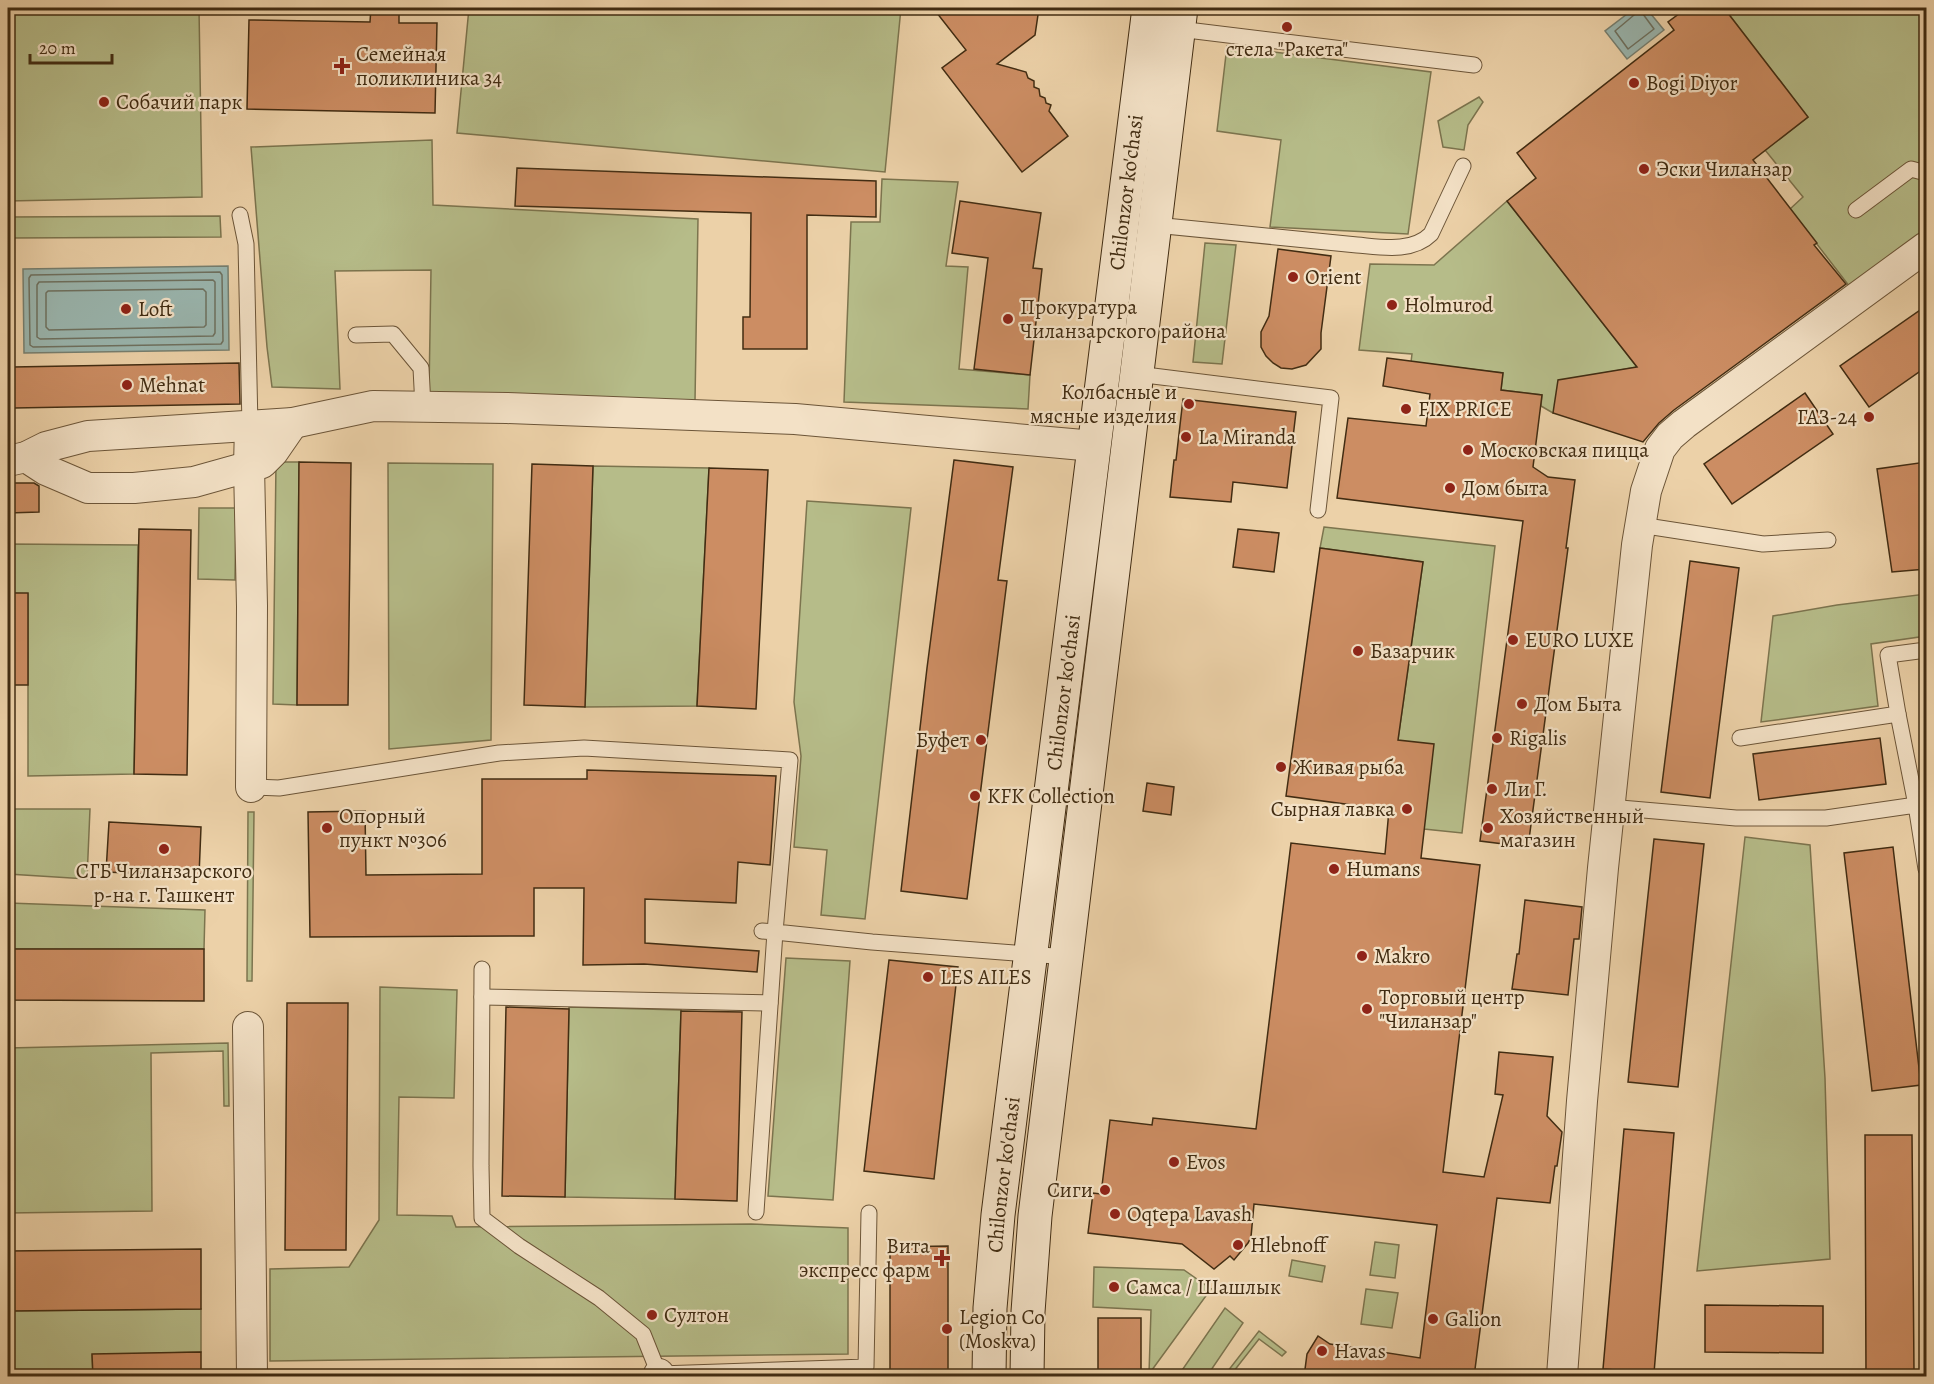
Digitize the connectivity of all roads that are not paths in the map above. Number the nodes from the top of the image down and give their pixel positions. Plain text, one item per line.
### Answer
1 (1149, 8) edge
2 (1180, 18) edge
3 (1474, 65) dead end
4 (1463, 166) dead end
5 (1926, 173) edge
6 (1856, 210) dead end
7 (240, 215) dead end
8 (1155, 225) junction
9 (1926, 247) edge
10 (357, 335) dead end
11 (1137, 374) junction
12 (423, 407) junction
13 (293, 423) junction
14 (250, 426) junction
15 (88, 436) junction
16 (1094, 446) junction
17 (1128, 450) junction
18 (17, 459) edge
19 (249, 466) junction
20 (88, 488) junction
21 (1318, 510) dead end
22 (1640, 525) junction
23 (1828, 540) dead end
24 (1926, 650) edge
25 (1898, 714) junction
26 (1740, 738) dead end
27 (251, 787) joint
28 (1916, 805) junction
29 (1609, 807) junction
30 (1926, 869) edge
31 (768, 931) junction
32 (1030, 953) junction
33 (1067, 957) junction
34 (482, 969) dead end
35 (482, 997) junction
36 (770, 1003) junction
37 (248, 1027) dead end
38 (756, 1212) dead end
39 (869, 1213) dead end
40 (659, 1375) edge
41 (252, 1377) edge
42 (989, 1377) edge
43 (1027, 1377) edge
44 (1562, 1377) edge

1 - 16 main road, Chilonzor ko'chasi
2 - 3 lane
2 - 8 main road, Chilonzor ko'chasi
4 - 8 lane
5 - 6 lane
7 - 14 lane
8 - 11 main road, Chilonzor ko'chasi
9 - 22 street
10 - 12 lane
11 - 17 main road, Chilonzor ko'chasi
11 - 21 lane
12 - 13 street
12 - 16 street
13 - 14 street
13 - 19 street
14 - 15 street
14 - 19 street
15 - 18 street
15 - 20 street
16 - 17 main road
16 - 32 main road, Chilonzor ko'chasi
17 - 33 main road, Chilonzor ko'chasi
18 - 20 street
19 - 20 street
19 - 27 street
22 - 23 lane
22 - 29 street
24 - 25 lane
25 - 26 lane
25 - 28 lane
27 - 31 lane
28 - 29 lane
28 - 30 lane
29 - 44 street
31 - 32 lane
31 - 36 lane
32 - 33 lane
32 - 42 main road, Chilonzor ko'chasi
33 - 43 main road, Chilonzor ko'chasi
34 - 35 lane
35 - 36 lane
35 - 40 lane
36 - 38 lane
37 - 41 street
39 - 40 lane

